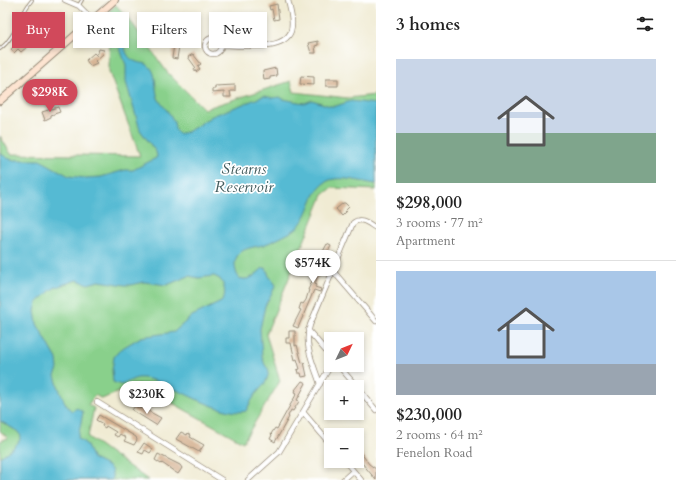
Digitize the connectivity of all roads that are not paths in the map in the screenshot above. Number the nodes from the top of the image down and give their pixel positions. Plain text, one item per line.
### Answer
1 (32, 0) edge
2 (65, 0) edge
3 (82, 0) edge
4 (115, 0) edge
5 (288, 0) edge
6 (79, 6) junction
7 (85, 12) edge
8 (100, 12) edge
9 (73, 36) edge
10 (267, 45) edge
11 (0, 49) edge
12 (0, 101) edge
13 (376, 228) edge
14 (333, 271) junction
15 (376, 321) edge
16 (308, 330) junction
17 (324, 349) edge
18 (327, 372) edge
19 (344, 372) edge
20 (351, 380) edge
21 (320, 384) junction
22 (364, 395) edge
23 (97, 402) dead end
24 (376, 410) edge
25 (303, 412) junction
26 (324, 437) edge
27 (351, 468) edge
28 (353, 471) junction
29 (222, 480) edge
30 (248, 480) edge
31 (343, 480) edge
32 (361, 480) edge

1 - 11 lane
2 - 6 street
3 - 6 lane
4 - 8 street
5 - 10 street
6 - 7 street
9 - 12 street
13 - 14 street
14 - 15 street
14 - 16 street
16 - 17 street
16 - 21 street
18 - 21 street
19 - 20 street
21 - 25 street
22 - 24 street
23 - 29 street
25 - 26 street
25 - 30 street
27 - 28 street
28 - 31 street
28 - 32 street

